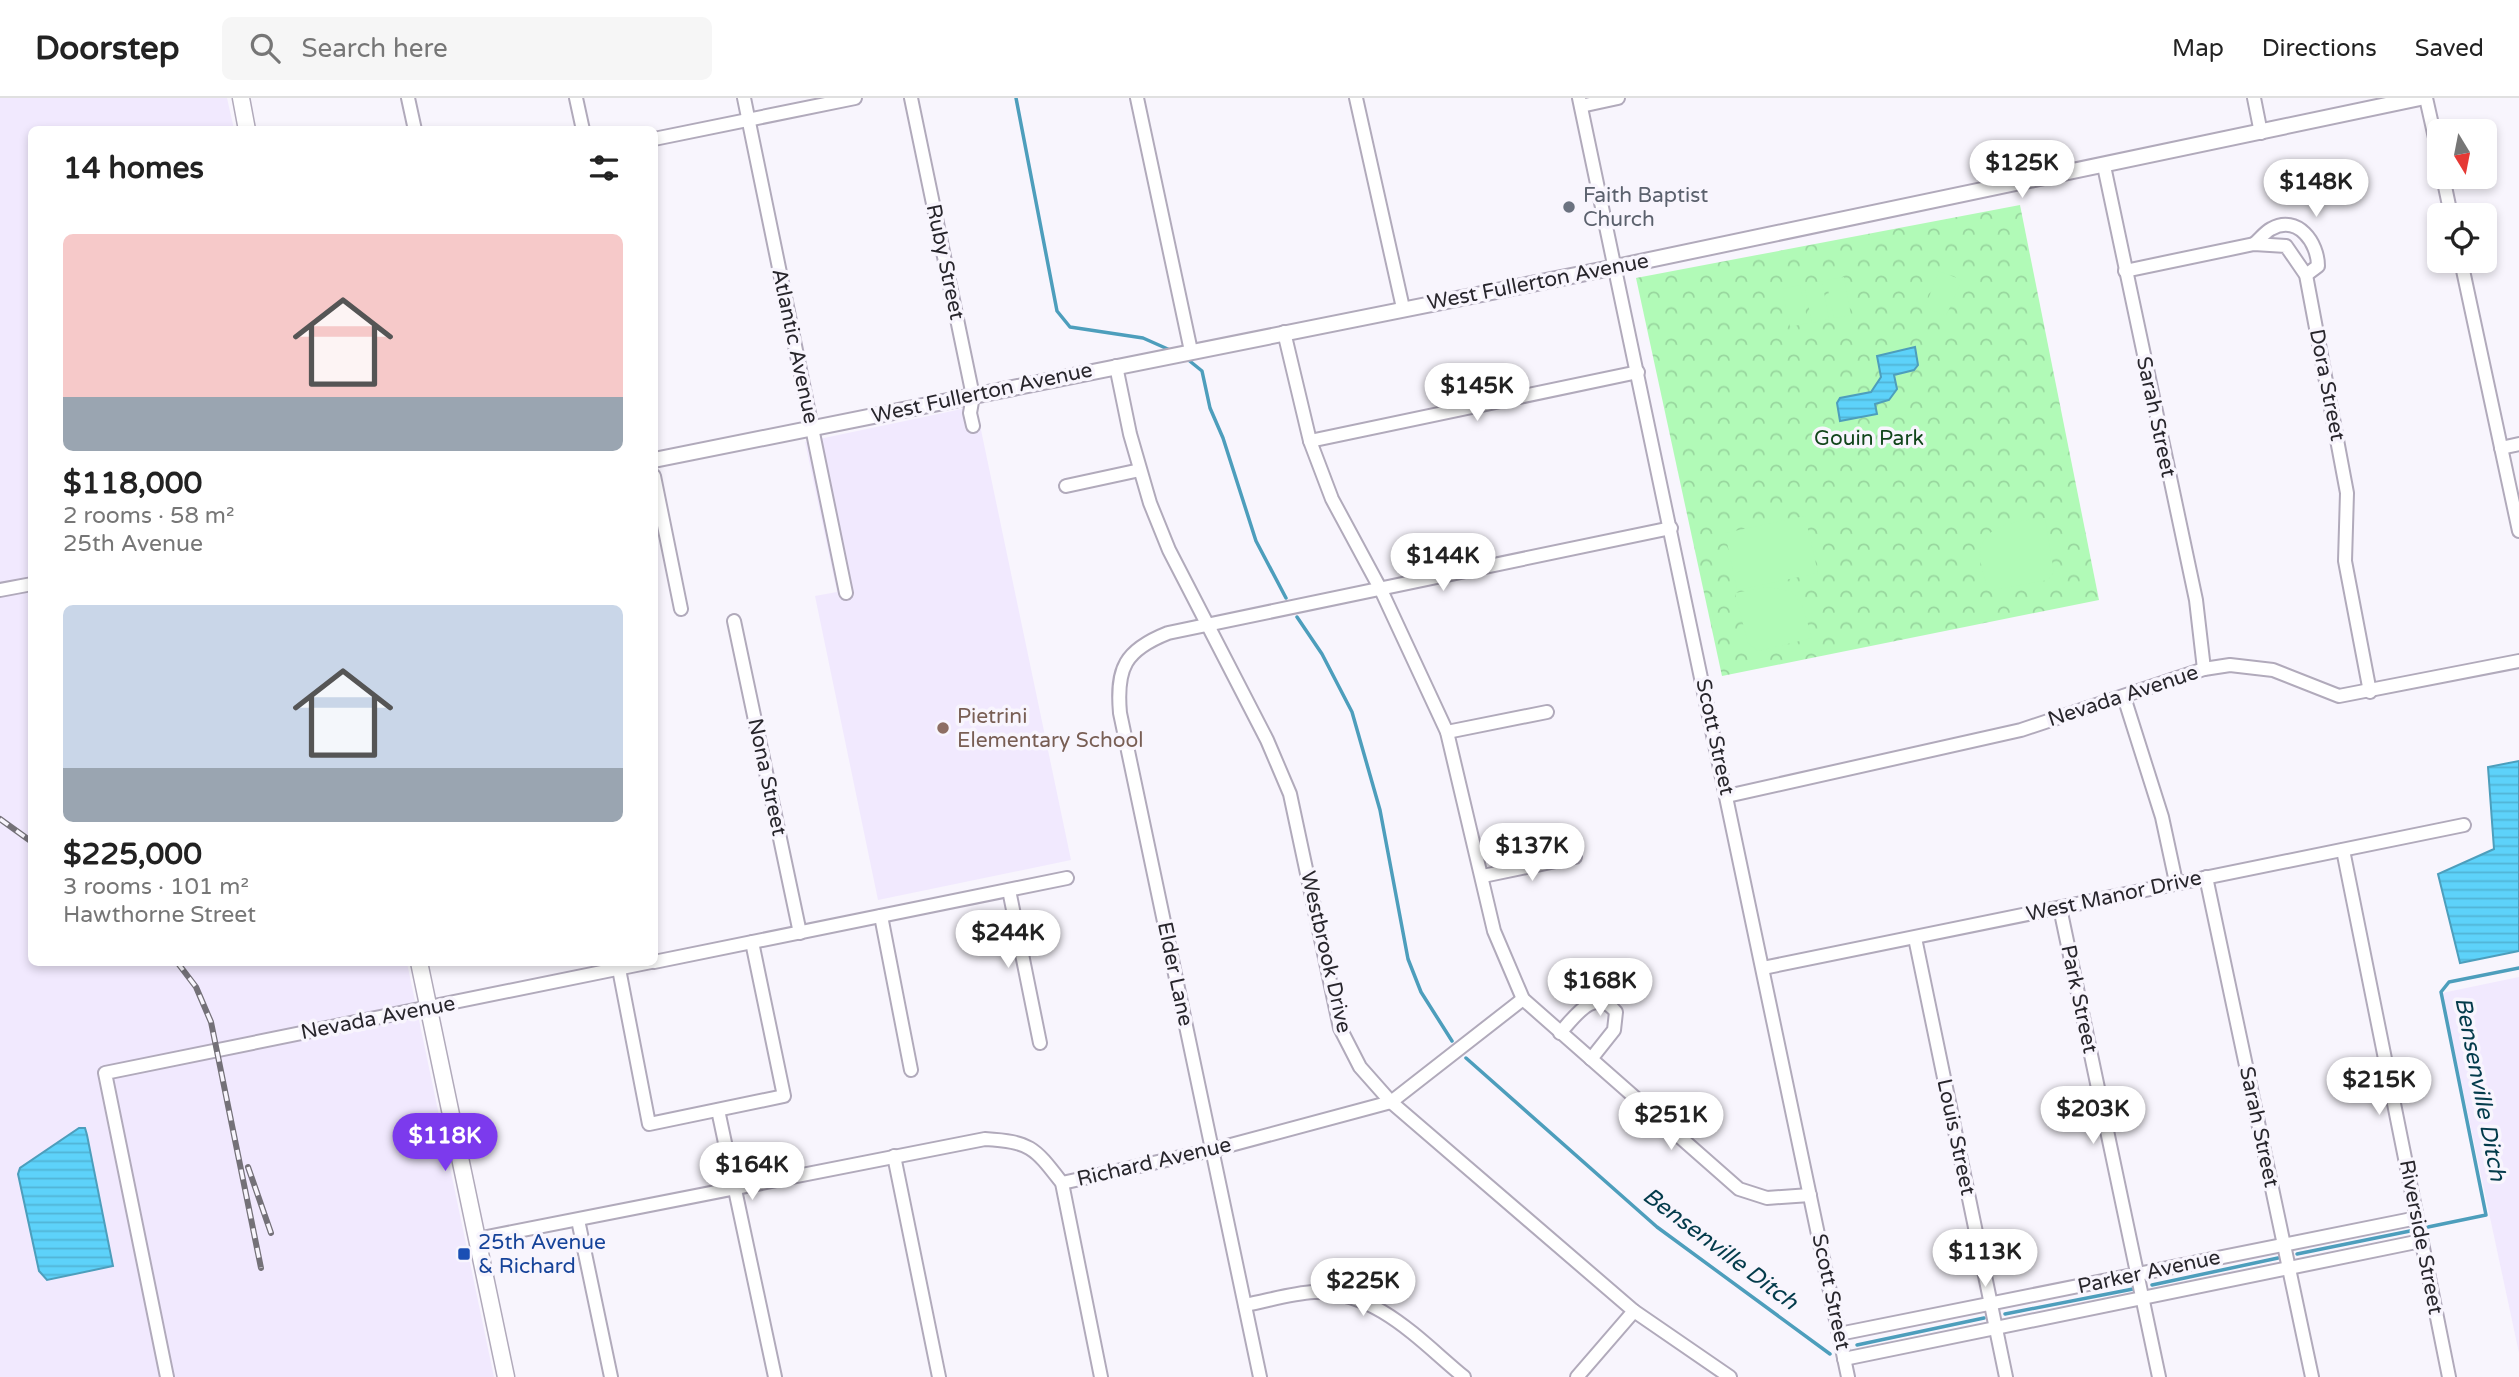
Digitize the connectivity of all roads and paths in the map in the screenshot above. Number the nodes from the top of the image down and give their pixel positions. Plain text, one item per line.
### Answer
1 (241, 98) edge
2 (408, 98) edge
3 (576, 98) edge
4 (744, 98) edge
5 (855, 98) edge
6 (911, 98) edge
7 (1136, 98) edge
8 (1356, 98) edge
9 (1618, 98) edge
10 (2254, 98) edge
11 (2420, 98) edge
12 (2426, 98) edge
13 (1580, 102) edge
14 (2431, 119) edge
15 (748, 120) junction
16 (246, 126) edge
17 (414, 126) edge
18 (582, 126) edge
19 (2261, 134) junction
20 (658, 138) edge
21 (2104, 166) junction
22 (2254, 244) junction
23 (1616, 267) junction
24 (2125, 271) junction
25 (2464, 273) edge
26 (2306, 275) junction
27 (1403, 308) junction
28 (1283, 332) junction
29 (1190, 351) junction
30 (1116, 366) junction
31 (1638, 372) junction
32 (972, 396) junction
33 (973, 426) dead end
34 (811, 428) junction
35 (1310, 441) junction
36 (2519, 444) edge
37 (2501, 447) junction
38 (658, 459) edge
39 (1140, 470) junction
40 (1066, 485) dead end
41 (658, 496) edge
42 (1671, 528) junction
43 (2519, 531) edge
44 (28, 584) edge
45 (0, 590) edge
46 (1381, 590) junction
47 (846, 593) dead end
48 (681, 609) dead end
49 (734, 621) dead end
50 (1207, 625) junction
51 (2519, 661) edge
52 (2204, 669) junction
53 (2370, 692) junction
54 (2124, 697) junction
55 (1547, 712) dead end
56 (1447, 732) junction
57 (1727, 796) junction
58 (2464, 825) dead end
59 (2343, 850) junction
60 (1575, 857) dead end
61 (1483, 876) junction
62 (2206, 877) junction
63 (1067, 878) dead end
64 (2176, 882) junction
65 (1009, 890) junction
66 (2060, 908) junction
67 (881, 916) junction
68 (800, 933) junction
69 (1915, 938) junction
70 (752, 942) junction
71 (658, 961) edge
72 (420, 966) edge
73 (627, 966) edge
74 (1763, 968) junction
75 (1523, 999) junction
76 (429, 1007) junction
77 (1560, 1032) junction
78 (1040, 1043) dead end
79 (1591, 1059) junction
80 (911, 1070) dead end
81 (1391, 1102) junction
82 (718, 1110) junction
83 (1212, 1150) junction
84 (894, 1156) junction
85 (1062, 1183) junction
86 (735, 1189) junction
87 (1810, 1195) junction
88 (2417, 1218) junction
89 (578, 1220) junction
90 (477, 1239) junction
91 (2421, 1241) junction
92 (2284, 1244) junction
93 (2290, 1269) junction
94 (2137, 1274) junction
95 (2142, 1298) junction
96 (1991, 1304) junction
97 (1245, 1305) junction
98 (1634, 1311) junction
99 (1996, 1329) junction
100 (1839, 1335) junction
101 (1844, 1359) junction
102 (167, 1377) edge
103 (506, 1377) edge
104 (611, 1377) edge
105 (775, 1377) edge
106 (939, 1377) edge
107 (1101, 1377) edge
108 (1260, 1377) edge
109 (1464, 1377) edge
110 (1577, 1377) edge
111 (1730, 1377) edge
112 (1848, 1377) edge
113 (2006, 1377) edge
114 (2159, 1377) edge
115 (2312, 1377) edge
116 (2449, 1377) edge

1 - 16 main road
2 - 17 street
3 - 18 street
4 - 15 street, Atlantic Avenue
5 - 15 street
6 - 32 street, Ruby Street
7 - 29 street
8 - 27 street
9 - 13 street
10 - 19 street
11 - 19 street, West Fullerton Avenue
12 - 14 street
13 - 23 street, Scott Street
15 - 20 street
15 - 34 street, Atlantic Avenue
19 - 21 street, West Fullerton Avenue
21 - 23 street, West Fullerton Avenue
21 - 24 street, Sarah Street
22 - 24 street, Dora Street
22 - 26 street, Dora Street
22 - 26 street
23 - 27 street, West Fullerton Avenue
23 - 31 street, Scott Street
24 - 52 street, Sarah Street
25 - 37 street
26 - 53 street, Dora Street
27 - 28 street, West Fullerton Avenue
28 - 29 street, West Fullerton Avenue
28 - 35 street
29 - 30 street, West Fullerton Avenue
30 - 32 street, West Fullerton Avenue
30 - 39 street, Westbrook Drive
31 - 35 street
31 - 42 street, Scott Street
32 - 33 street, Ruby Street
32 - 34 street, West Fullerton Avenue
34 - 38 street, West Fullerton Avenue
34 - 47 street, Atlantic Avenue
35 - 46 street
36 - 37 street
37 - 43 street
39 - 40 street
39 - 50 street, Westbrook Drive
41 - 48 street
42 - 46 street, Elder Lane
42 - 57 street, Scott Street
44 - 45 street
46 - 50 street, Elder Lane
46 - 56 street
49 - 68 street, Nona Street
50 - 81 street, Westbrook Drive
50 - 83 street, Elder Lane
51 - 53 street, Nevada Avenue
52 - 53 street, Nevada Avenue
52 - 54 street, Nevada Avenue
54 - 57 street, Nevada Avenue
54 - 64 street
55 - 56 street
56 - 61 street
57 - 74 street, Scott Street
58 - 59 street, West Manor Drive
59 - 62 street, West Manor Drive
59 - 88 street, Riverside Street
60 - 61 street
61 - 75 street
62 - 64 street, West Manor Drive
62 - 92 street, Sarah Street
63 - 65 street, Nevada Avenue
64 - 66 street, West Manor Drive
65 - 67 street, Nevada Avenue
65 - 78 street
66 - 69 street, West Manor Drive
66 - 94 street, Park Street
67 - 68 street, Nevada Avenue
67 - 80 street
68 - 70 street, Nevada Avenue
69 - 74 street, West Manor Drive
69 - 96 street, Louis Street
70 - 71 street, Nevada Avenue
70 - 82 street
72 - 76 main road
73 - 76 street, Nevada Avenue
73 - 82 street
74 - 87 street, Scott Street
75 - 77 street
75 - 81 street, Richard Avenue
76 - 90 main road
76 - 102 street, Nevada Avenue
77 - 79 street
77 - 79 street
79 - 87 street
81 - 83 street, Richard Avenue
81 - 98 street, Westbrook Drive
82 - 86 street
83 - 85 street, Richard Avenue
83 - 97 street, Elder Lane
84 - 85 street, Richard Avenue
84 - 86 street, Richard Avenue
84 - 106 street
85 - 107 street
86 - 89 street, Richard Avenue
86 - 105 street
87 - 100 street, Scott Street
88 - 91 street, Riverside Street
88 - 92 street, Parker Avenue
89 - 90 street, Richard Avenue
89 - 104 street
90 - 103 main road
91 - 93 street, Parker Avenue
91 - 116 street, Riverside Street
92 - 93 street, Sarah Street
92 - 94 street, Parker Avenue
93 - 95 street, Parker Avenue
93 - 115 street, Sarah Street
94 - 95 street, Park Street
94 - 96 street, Parker Avenue
95 - 99 street, Parker Avenue
95 - 114 street, Park Street
96 - 99 street, Louis Street
96 - 100 street, Parker Avenue
97 - 108 street, Elder Lane
97 - 109 street
98 - 110 street
98 - 111 street, Westbrook Drive
99 - 101 street, Parker Avenue
99 - 113 street, Louis Street
100 - 101 street, Scott Street
101 - 112 street, Scott Street

